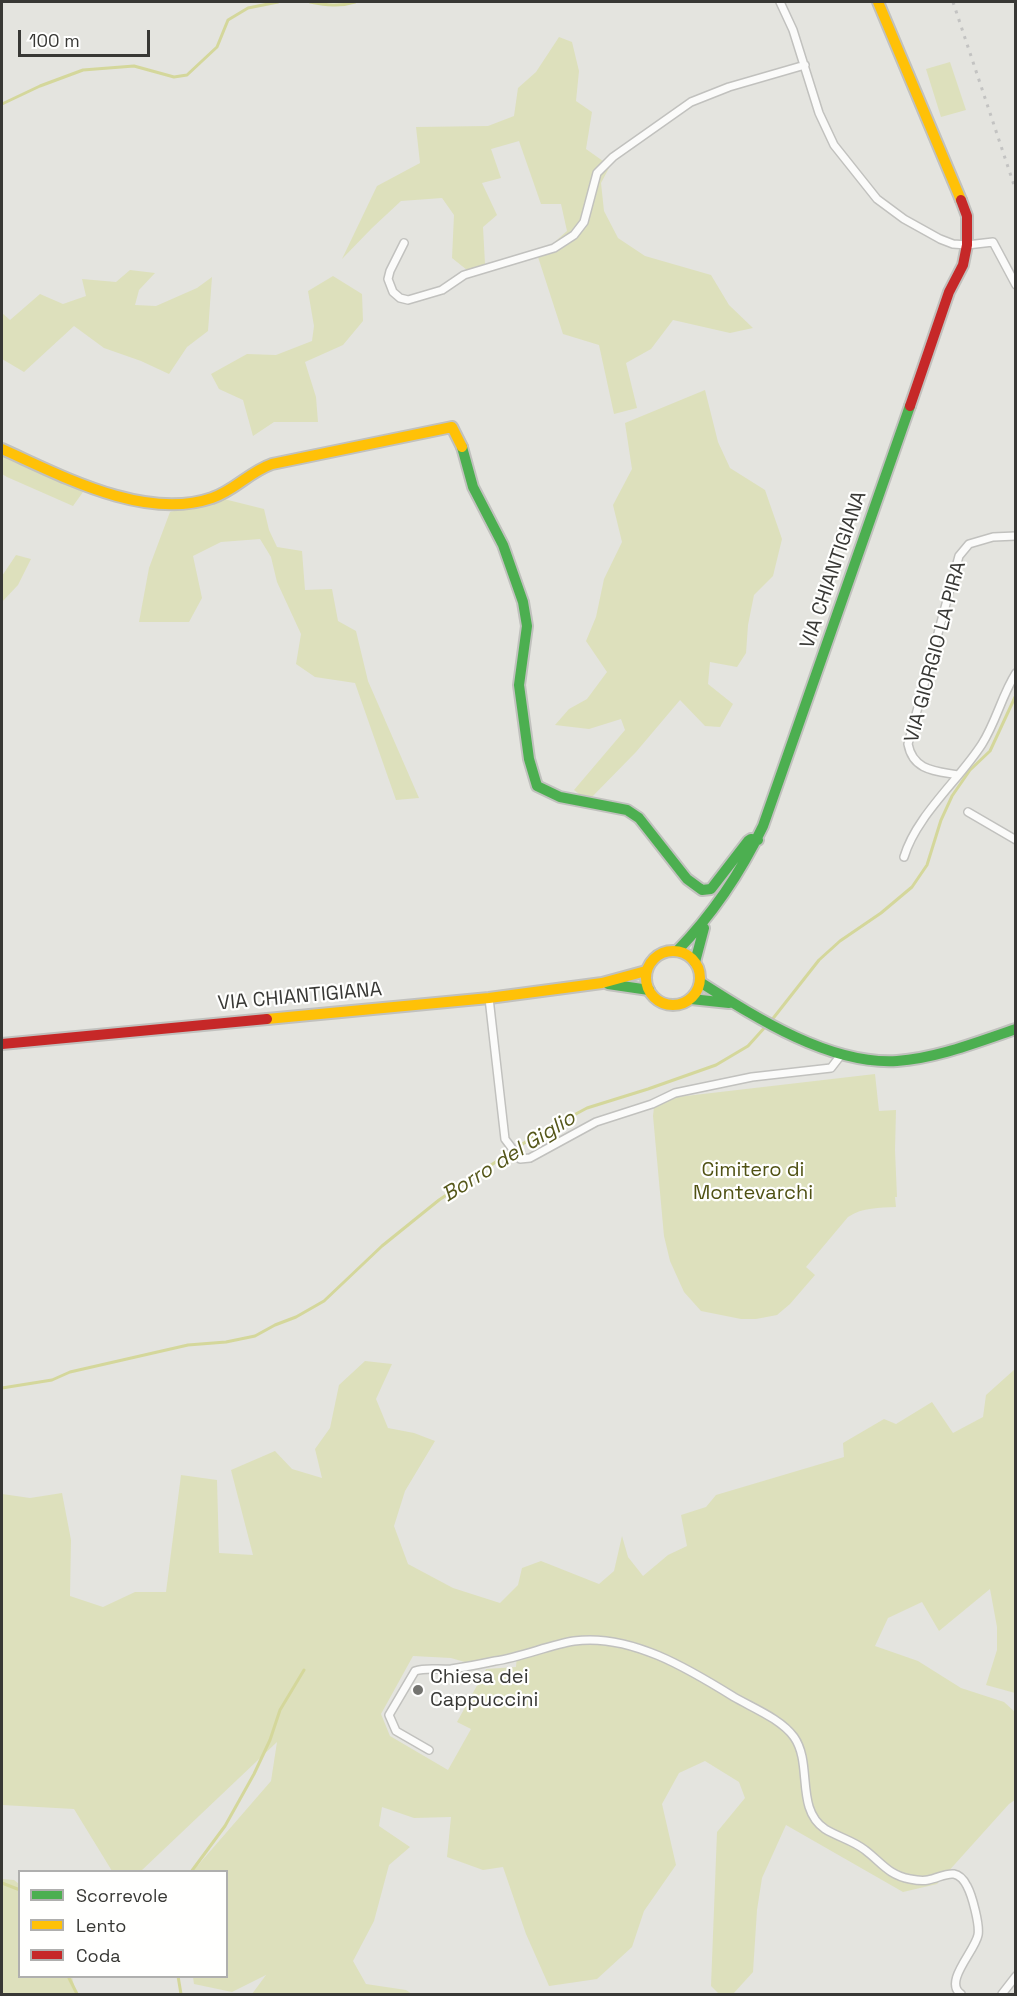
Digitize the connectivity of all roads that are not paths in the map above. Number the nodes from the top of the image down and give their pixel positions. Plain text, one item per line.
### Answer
1 (780, 2) edge
2 (878, 2) edge
3 (805, 65) junction
4 (404, 243) dead end
5 (968, 245) junction
6 (1016, 285) edge
7 (2, 449) edge
8 (1016, 536) edge
9 (1016, 673) edge
10 (958, 776) junction
11 (968, 812) dead end
12 (758, 840) junction
13 (1016, 840) edge
14 (904, 857) dead end
15 (706, 922) junction
16 (677, 951) junction
17 (695, 962) junction
18 (646, 971) junction
19 (700, 982) junction
20 (602, 983) junction
21 (649, 990) junction
22 (489, 998) junction
23 (691, 999) junction
24 (732, 1003) junction
25 (1016, 1029) edge
26 (2, 1044) edge
27 (841, 1054) junction
28 (429, 1750) dead end
29 (1016, 1976) edge
30 (961, 1995) edge
31 (1002, 1995) edge

1 - 3 street
2 - 5 main road
3 - 4 street
3 - 5 street
5 - 6 street
5 - 12 main road, VIA CHIANTIGIANA
7 - 12 main road
8 - 10 street, VIA GIORGIO LA PIRA
9 - 10 street
10 - 14 street
11 - 13 street
12 - 15 main road, VIA CHIANTIGIANA
15 - 16 main road, VIA CHIANTIGIANA
15 - 17 main road, VIA CHIANTIGIANA
16 - 17 main road
16 - 18 main road, VIA CHIANTIGIANA
17 - 19 main road, VIA CHIANTIGIANA
18 - 20 main road, VIA CHIANTIGIANA
18 - 21 main road
19 - 23 main road
19 - 24 main road
20 - 21 main road, VIA CHIANTIGIANA
20 - 22 main road, VIA CHIANTIGIANA
21 - 23 main road, VIA CHIANTIGIANA
22 - 26 main road, VIA CHIANTIGIANA
22 - 27 street
23 - 24 main road
24 - 27 main road
25 - 27 main road
28 - 30 street
29 - 31 street

